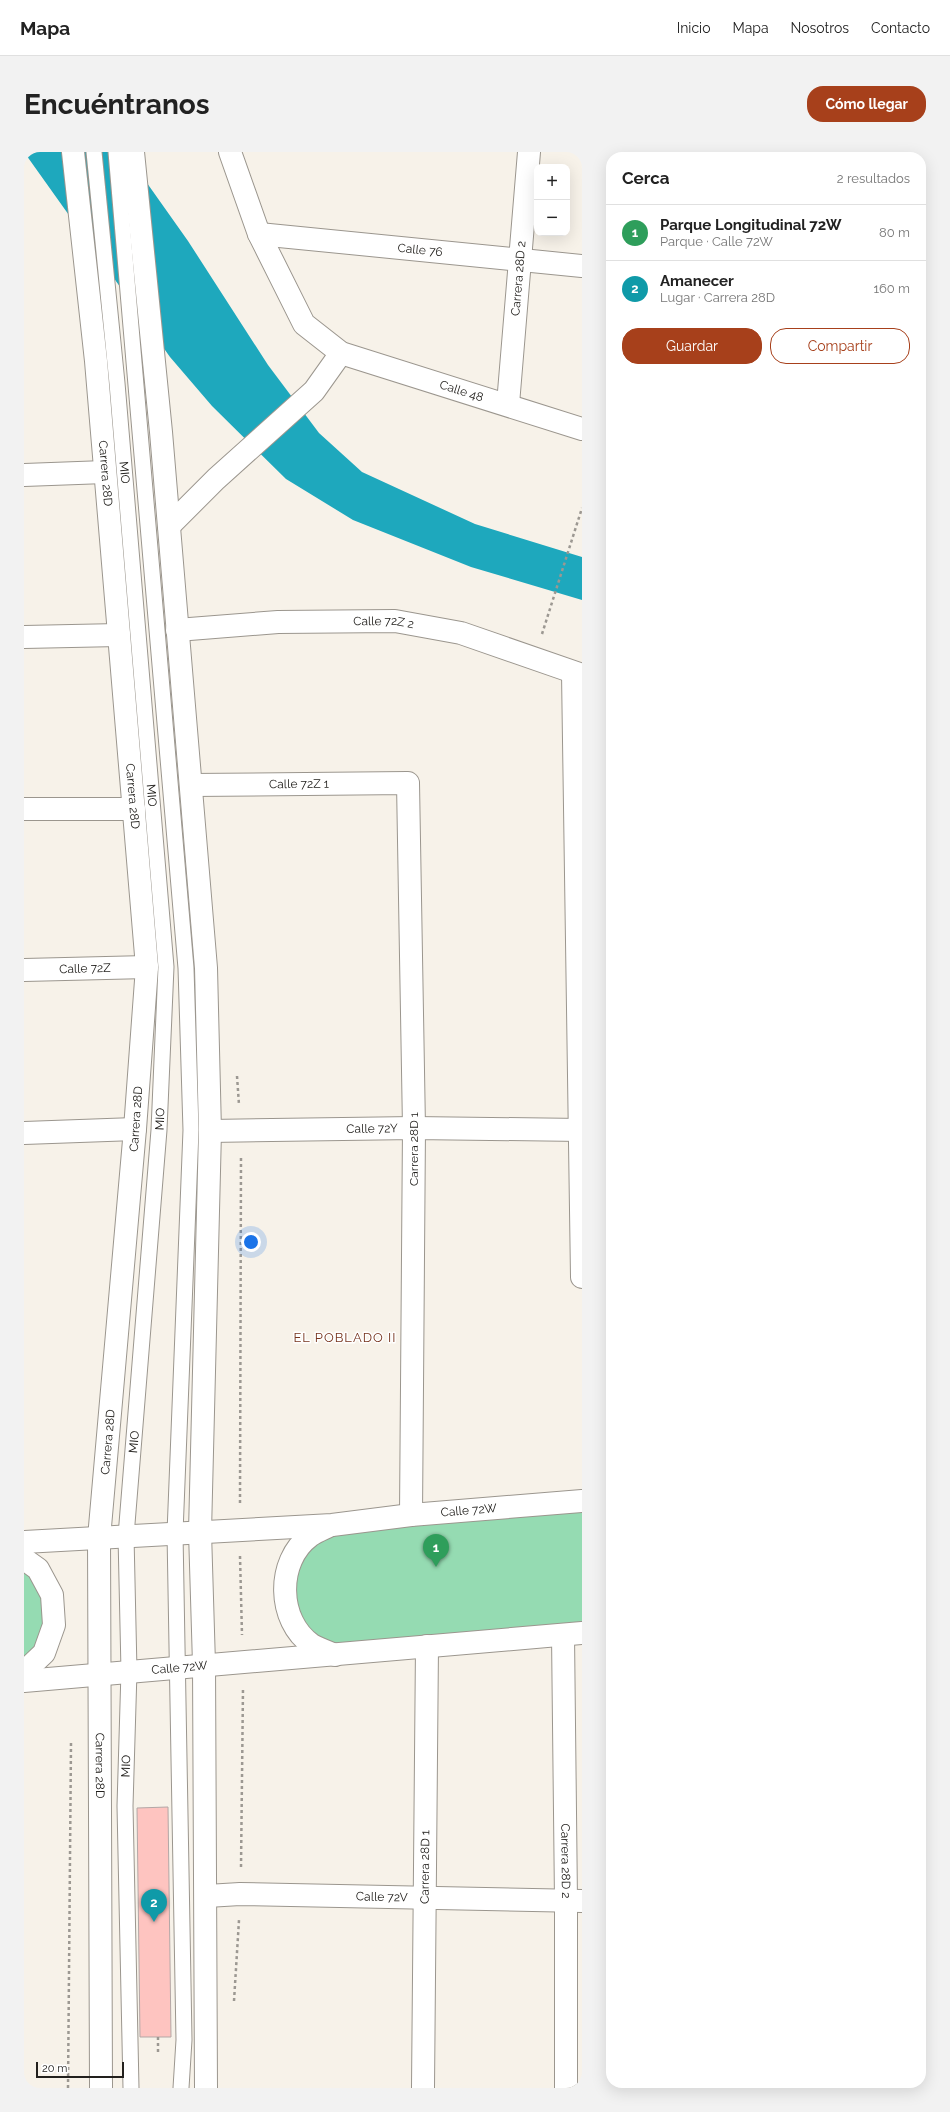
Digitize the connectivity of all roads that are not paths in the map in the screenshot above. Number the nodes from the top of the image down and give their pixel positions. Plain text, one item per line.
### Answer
1 (73, 152) edge
2 (94, 152) edge
3 (116, 152) edge
4 (133, 152) edge
5 (230, 152) edge
6 (529, 152) edge
7 (259, 234) junction
8 (520, 260) junction
9 (582, 266) edge
10 (341, 353) junction
11 (508, 404) junction
12 (582, 428) edge
13 (106, 472) junction
14 (24, 475) edge
15 (169, 526) junction
16 (177, 630) junction
17 (120, 635) junction
18 (24, 637) edge
19 (578, 674) edge
20 (408, 783) joint
21 (191, 785) junction
22 (24, 809) edge
23 (134, 809) junction
24 (147, 967) junction
25 (24, 970) edge
26 (414, 1128) junction
27 (135, 1130) junction
28 (581, 1130) edge
29 (210, 1131) junction
30 (24, 1134) edge
31 (582, 1277) edge
32 (582, 1501) edge
33 (411, 1515) junction
34 (332, 1525) junction
35 (200, 1532) junction
36 (175, 1533) junction
37 (126, 1536) junction
38 (99, 1538) junction
39 (24, 1542) edge
40 (24, 1559) edge
41 (572, 1634) edge
42 (427, 1646) junction
43 (335, 1655) junction
44 (204, 1664) junction
45 (178, 1667) junction
46 (129, 1671) junction
47 (24, 1672) edge
48 (99, 1673) junction
49 (24, 1681) edge
50 (207, 1896) junction
51 (425, 1898) junction
52 (574, 1901) edge
53 (101, 2088) edge
54 (131, 2088) edge
55 (181, 2088) edge
56 (206, 2088) edge
57 (423, 2088) edge
58 (566, 2088) edge

1 - 13 street, Carrera 28D
2 - 37 lane, MIO
3 - 36 lane, MIO
4 - 15 street
5 - 7 street
6 - 8 street, Carrera 28D 2
7 - 8 street, Calle 76
7 - 10 street
8 - 9 street, Calle 76
8 - 11 street, Carrera 28D 2
10 - 11 street, Calle 48
10 - 15 street
11 - 12 street, Calle 48
13 - 14 street
13 - 17 street, Carrera 28D
15 - 16 street
16 - 19 street, Calle 72Z 2
16 - 21 street
17 - 18 street
17 - 23 street, Carrera 28D
19 - 28 street
20 - 21 street, Calle 72Z 1
20 - 26 street, Carrera 28D 1
21 - 29 street
22 - 23 street
23 - 24 street, Carrera 28D
24 - 25 street, Calle 72Z
24 - 27 street, Carrera 28D
26 - 28 street, Calle 72Y
26 - 29 street, Calle 72Y
26 - 33 street, Carrera 28D 1
27 - 30 street
27 - 38 street, Carrera 28D
28 - 31 street
29 - 35 street
32 - 33 street, Calle 72W
33 - 34 street, Calle 72W
34 - 35 street, Calle 72W
34 - 43 street, Calle 72W
35 - 36 street, Calle 72W
35 - 44 street
36 - 37 street, Calle 72W
36 - 45 lane, MIO
37 - 38 street, Calle 72W
37 - 46 lane, MIO
38 - 39 street, Calle 72W
38 - 48 street, Carrera 28D
40 - 47 street
41 - 42 street, Calle 72W
41 - 52 street, Carrera 28D 2
42 - 43 street, Calle 72W
42 - 51 street, Carrera 28D 1
43 - 44 street, Calle 72W
44 - 45 street, Calle 72W
44 - 50 street
45 - 46 street, Calle 72W
45 - 55 lane, MIO
46 - 48 street, Calle 72W
46 - 54 lane, MIO
48 - 49 street, Calle 72W
48 - 53 street, Carrera 28D
50 - 51 street, Calle 72V
50 - 56 street
51 - 52 street, Calle 72V
51 - 57 street, Carrera 28D 1
52 - 58 street, Carrera 28D 2

